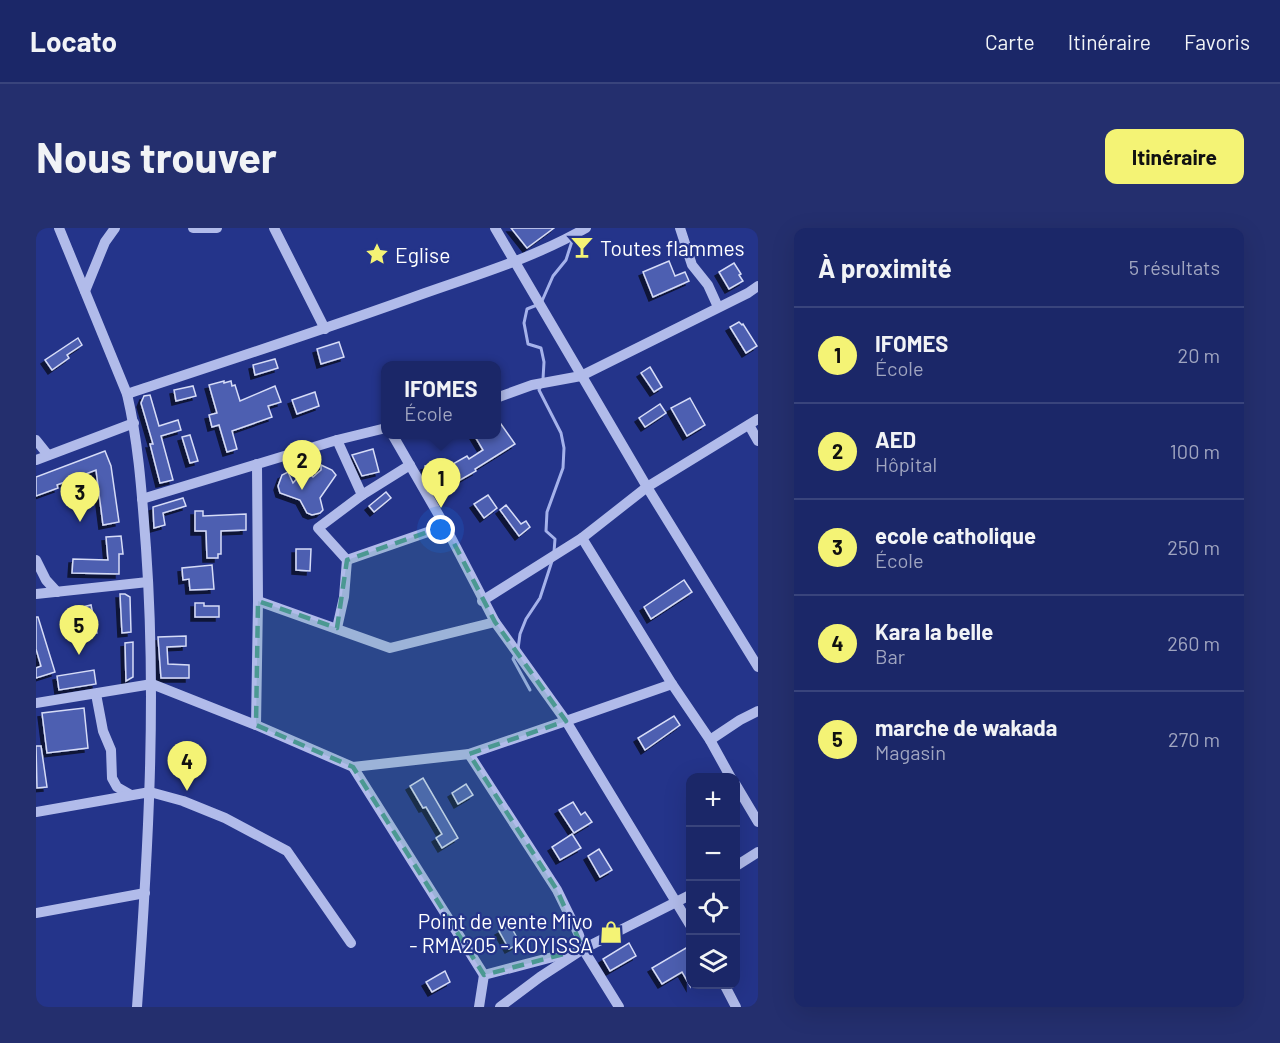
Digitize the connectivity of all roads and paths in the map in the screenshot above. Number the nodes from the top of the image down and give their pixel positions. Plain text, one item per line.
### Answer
1 (58, 228) edge
2 (115, 228) edge
3 (194, 228) edge
4 (218, 228) edge
5 (274, 228) edge
6 (495, 228) edge
7 (680, 228) edge
8 (583, 230) edge
9 (513, 262) junction
10 (758, 286) edge
11 (85, 291) junction
12 (718, 307) junction
13 (325, 329) junction
14 (580, 376) junction
15 (127, 394) junction
16 (501, 396) edge
17 (753, 422) edge
18 (134, 423) junction
19 (381, 429) edge
20 (394, 439) edge
21 (36, 440) edge
22 (337, 440) junction
23 (758, 441) edge
24 (48, 455) junction
25 (36, 460) edge
26 (257, 464) junction
27 (410, 465) junction
28 (646, 487) junction
29 (362, 495) junction
30 (142, 500) junction
31 (445, 526) junction
32 (582, 538) junction
33 (347, 560) junction
34 (36, 561) edge
35 (148, 582) junction
36 (57, 592) junction
37 (36, 594) edge
38 (258, 601) junction
39 (482, 602) junction
40 (495, 622) junction
41 (337, 628) junction
42 (758, 667) edge
43 (152, 684) junction
44 (672, 684) junction
45 (96, 694) junction
46 (36, 703) edge
47 (758, 711) edge
48 (566, 721) junction
49 (256, 725) junction
50 (710, 740) junction
51 (469, 754) junction
52 (352, 767) junction
53 (729, 773) edge
54 (150, 792) junction
55 (740, 793) edge
56 (131, 795) junction
57 (36, 812) edge
58 (758, 822) edge
59 (758, 852) edge
60 (740, 863) edge
61 (146, 892) junction
62 (686, 898) edge
63 (678, 903) junction
64 (36, 913) edge
65 (686, 918) edge
66 (351, 943) dead end
67 (583, 949) junction
68 (484, 975) junction
69 (727, 989) edge
70 (137, 1007) edge
71 (479, 1007) edge
72 (500, 1007) edge
73 (619, 1007) edge
74 (736, 1007) edge

1 - 11 street
2 - 11 street
3 - 4 street
5 - 13 street
6 - 9 street
7 - 12 street
8 - 9 street
9 - 13 street
9 - 14 street
10 - 12 street
11 - 15 street
12 - 14 street
13 - 15 street
14 - 16 street
14 - 28 street
15 - 18 street
17 - 23 street
17 - 28 street
18 - 24 street
18 - 30 street
19 - 22 street
20 - 27 street
21 - 24 street
22 - 26 street
22 - 29 street
24 - 25 street
26 - 30 street
26 - 38 street
27 - 29 street
27 - 31 street
28 - 32 street
28 - 42 street
29 - 33 street
30 - 35 street
31 - 33 street
31 - 39 street
32 - 39 street
32 - 44 street
33 - 41 street
34 - 36 street
35 - 36 street
35 - 43 street
36 - 37 street
38 - 41 street
38 - 49 street
39 - 40 street
40 - 41 street
40 - 48 street
43 - 45 street
43 - 49 street
43 - 54 street
44 - 48 street
44 - 50 street
45 - 46 street
45 - 56 street
47 - 50 street
48 - 51 street
48 - 63 street
49 - 52 street
50 - 53 street
51 - 52 street
51 - 67 street
52 - 68 street
54 - 56 street
54 - 61 street
54 - 66 street
55 - 58 street
56 - 57 street
59 - 60 street
61 - 64 street
61 - 70 street
62 - 63 street
63 - 65 street
63 - 67 street
67 - 68 street
67 - 72 street
67 - 73 street
68 - 71 street
69 - 74 street

